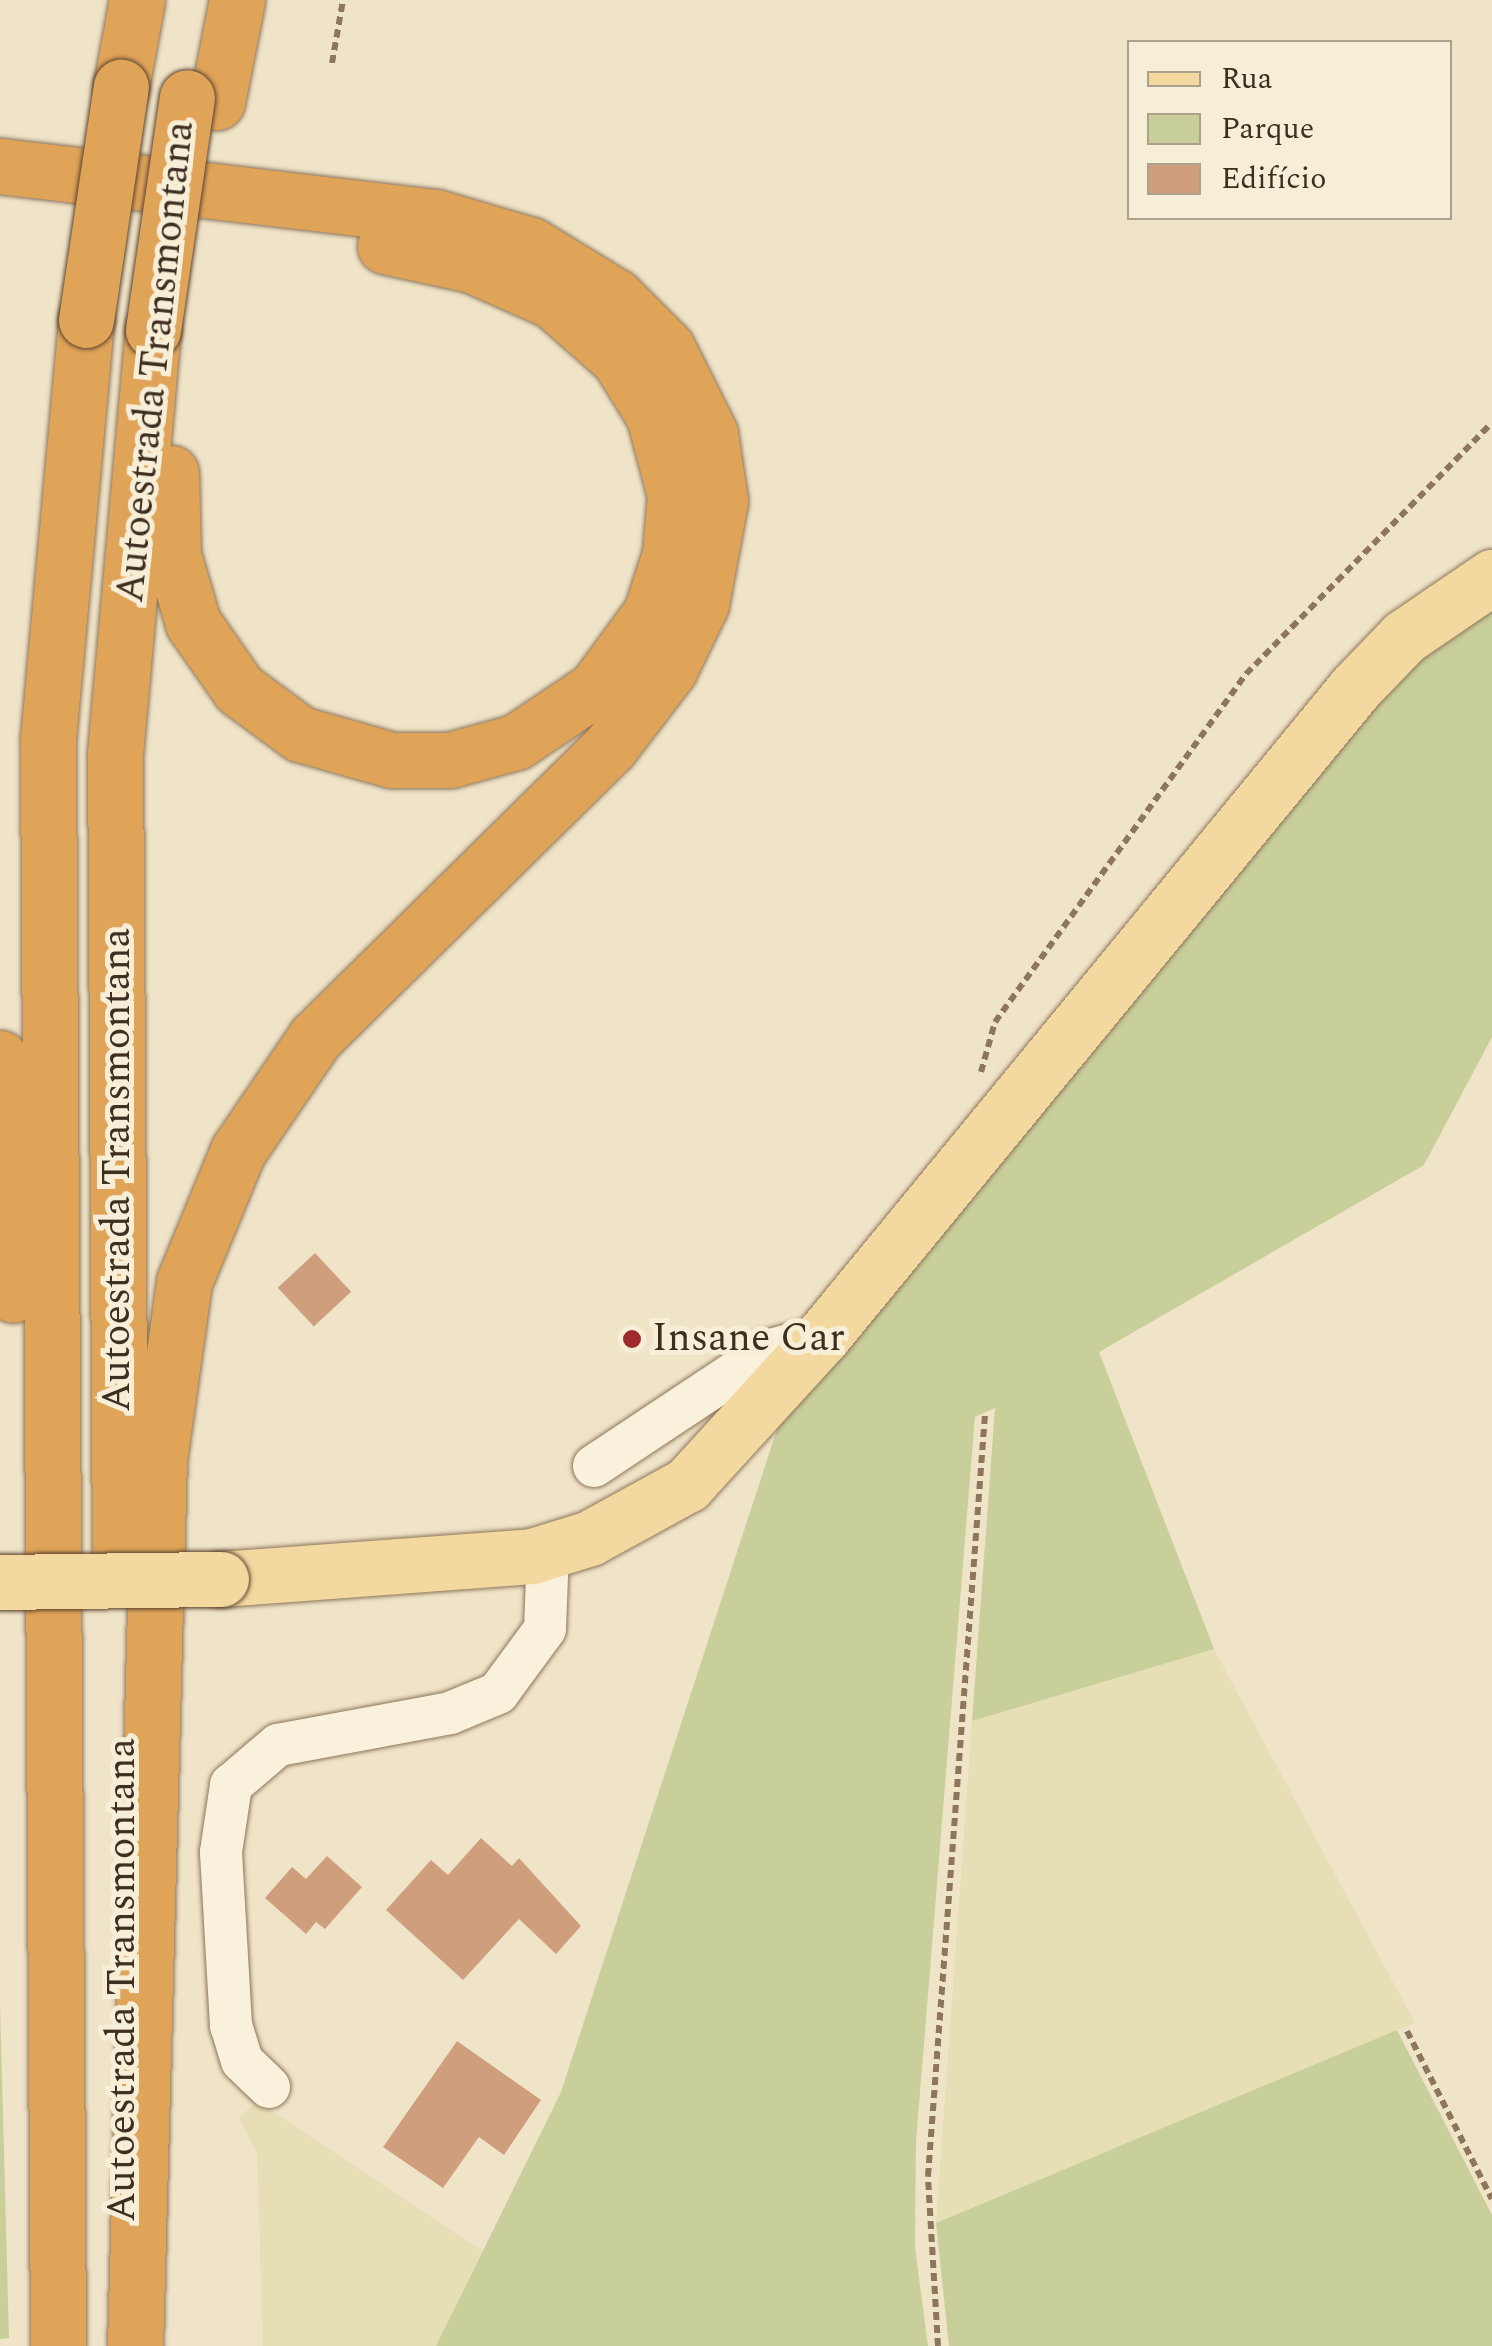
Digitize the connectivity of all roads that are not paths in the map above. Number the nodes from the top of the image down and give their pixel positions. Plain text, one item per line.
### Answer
1 (137, 0) edge
2 (206, 0) edge
3 (237, 0) edge
4 (202, 99) junction
5 (0, 166) edge
6 (0, 202) edge
7 (168, 332) junction
8 (1492, 577) edge
9 (0, 1058) edge
10 (823, 1336) junction
11 (594, 1466) dead end
12 (548, 1551) junction
13 (0, 1582) edge
14 (268, 2087) dead end
15 (48, 2346) edge
16 (58, 2346) edge
17 (126, 2346) edge
18 (135, 2346) edge

1 - 16 highway, Autoestrada Transmontana, bridge
2 - 4 highway, Autoestrada Transmontana
3 - 4 highway
4 - 7 highway, Autoestrada Transmontana, bridge
5 - 18 highway
6 - 7 highway
7 - 17 highway, Autoestrada Transmontana
8 - 10 main road
9 - 15 highway
10 - 11 street
10 - 12 main road
12 - 13 main road, bridge
12 - 14 street

